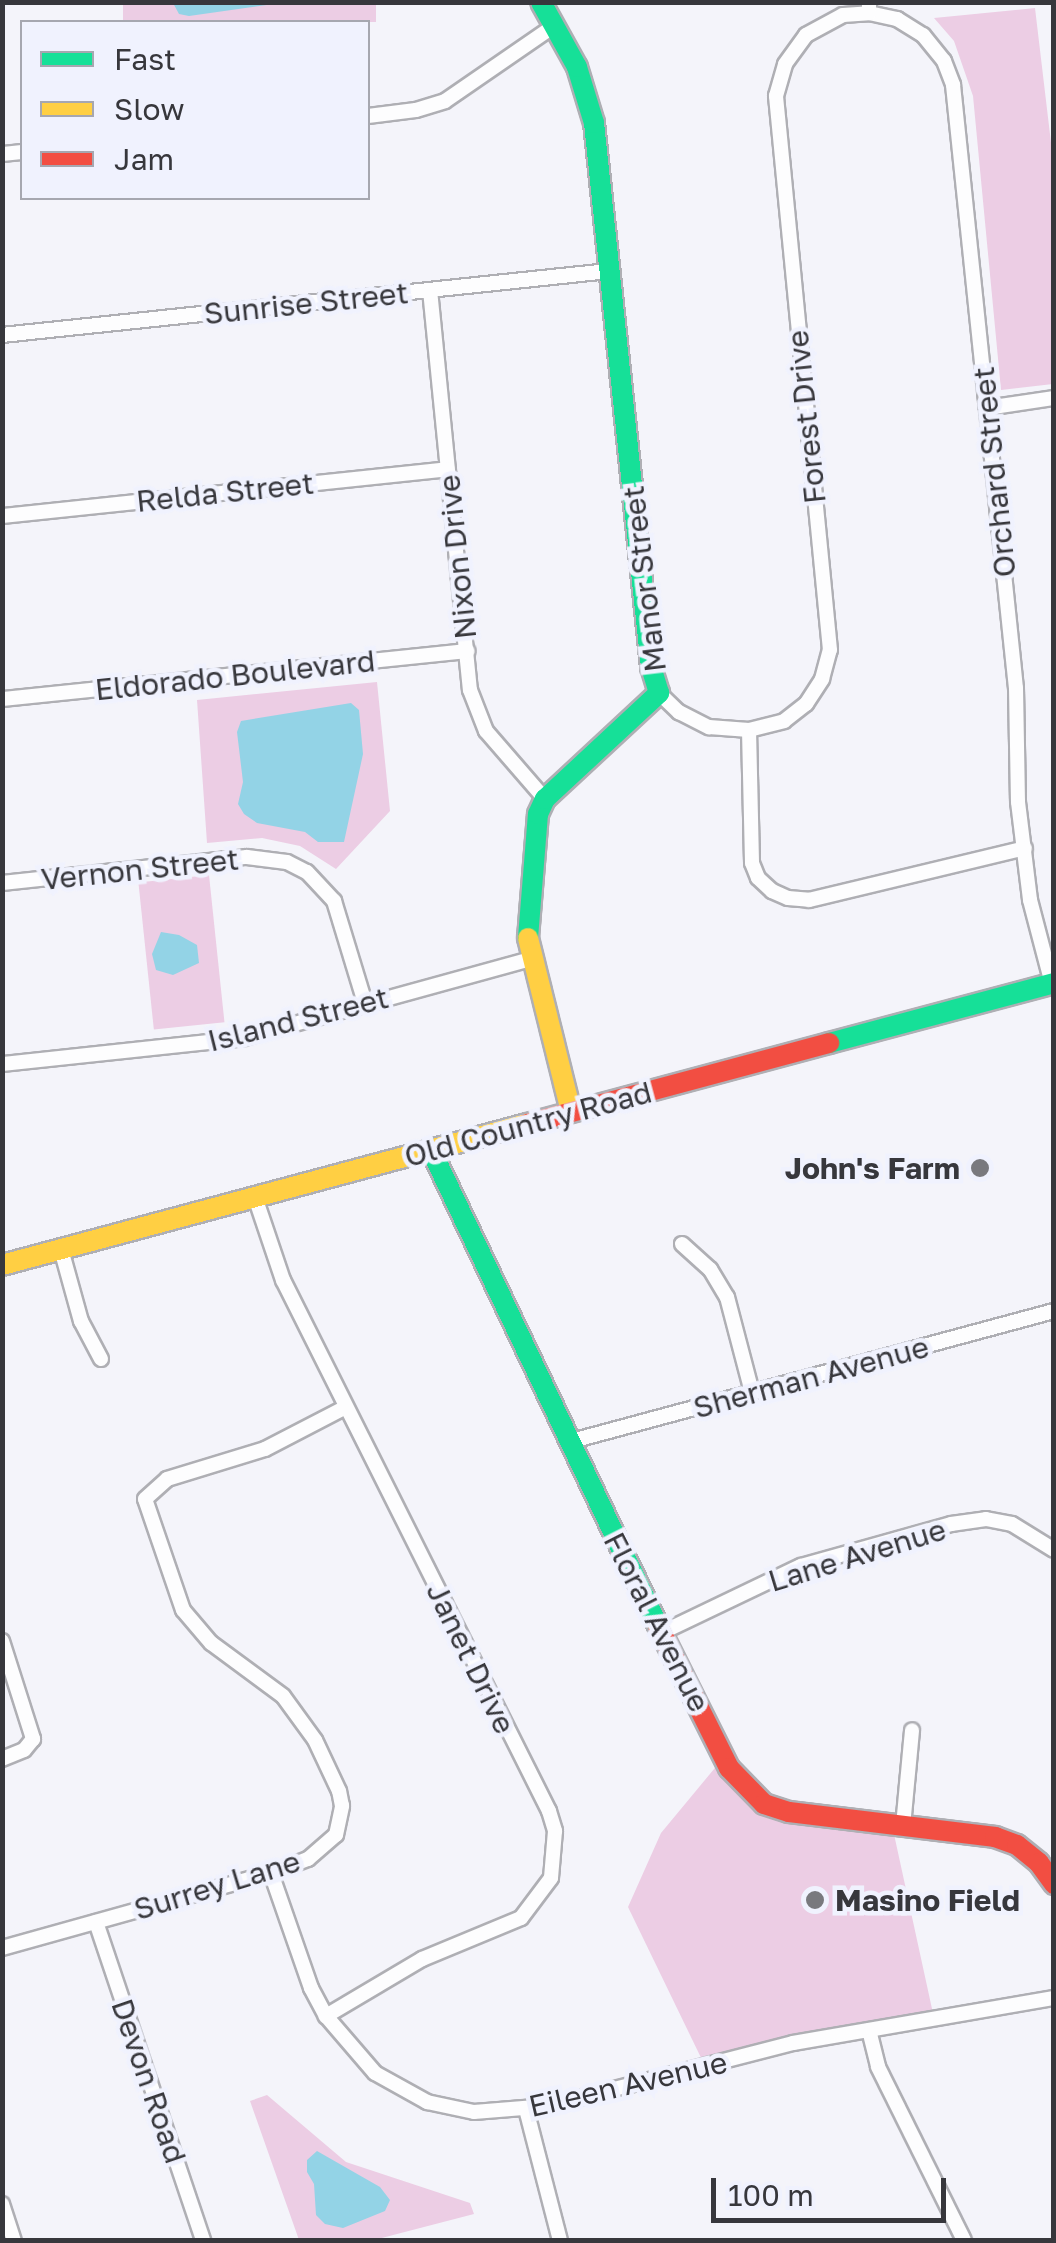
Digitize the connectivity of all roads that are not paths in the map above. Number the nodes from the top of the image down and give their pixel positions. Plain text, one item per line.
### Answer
1 (541, 2) edge
2 (869, 8) edge
3 (555, 26) junction
4 (370, 116) edge
5 (610, 272) junction
6 (430, 290) junction
7 (2, 335) edge
8 (1054, 398) edge
9 (988, 408) junction
10 (448, 469) junction
11 (2, 516) edge
12 (468, 651) junction
13 (658, 692) junction
14 (2, 699) edge
15 (749, 730) junction
16 (545, 799) junction
17 (1025, 848) junction
18 (2, 883) edge
19 (530, 959) junction
20 (1052, 983) edge
21 (366, 1004) junction
22 (2, 1064) edge
23 (570, 1112) junction
24 (431, 1150) junction
25 (255, 1197) junction
26 (682, 1244) dead end
27 (61, 1250) junction
28 (2, 1266) edge
29 (1054, 1311) edge
30 (101, 1360) dead end
31 (752, 1392) junction
32 (346, 1407) junction
33 (568, 1442) junction
34 (1054, 1550) edge
35 (663, 1632) junction
36 (2, 1641) edge
37 (912, 1730) dead end
38 (2, 1759) edge
39 (904, 1826) junction
40 (270, 1873) junction
41 (1054, 1884) edge
42 (96, 1922) junction
43 (2, 1948) edge
44 (1054, 1998) edge
45 (326, 2016) junction
46 (869, 2030) junction
47 (526, 2109) junction
48 (2, 2204) edge
49 (14, 2240) edge
50 (203, 2240) edge
51 (560, 2240) edge
52 (964, 2240) edge

1 - 3 street, Manor Street
2 - 9 street, Orchard Street
2 - 15 street, Forest Drive
3 - 4 street
3 - 5 street, Manor Street
5 - 6 street, Sunrise Street
5 - 13 street, Manor Street
6 - 7 street, Sunrise Street
6 - 10 street, Nixon Drive
8 - 9 street
9 - 17 street, Orchard Street
10 - 11 street, Relda Street
10 - 12 street, Nixon Drive
12 - 14 street, Eldorado Boulevard
12 - 16 street, Nixon Drive
13 - 15 street, Forest Drive
13 - 16 street, Manor Street
15 - 17 street
16 - 19 street
17 - 20 street, Orchard Street
18 - 21 street, Vernon Street
19 - 21 street, Island Street
19 - 23 street
20 - 23 street, Old Country Road
21 - 22 street, Island Street
23 - 24 street, Old Country Road
24 - 25 street, Old Country Road
24 - 33 street, Floral Avenue
25 - 27 street, Old Country Road
25 - 32 street, Janet Drive
26 - 31 street
27 - 28 street, Old Country Road
27 - 30 street
29 - 31 street, Sherman Avenue
31 - 33 street, Sherman Avenue
32 - 40 street, Surrey Lane
32 - 45 street, Janet Drive
33 - 35 street, Floral Avenue
34 - 35 street, Lane Avenue
35 - 39 street, Floral Avenue
36 - 38 street
37 - 39 street
39 - 41 street, Floral Avenue
40 - 42 street, Surrey Lane
40 - 45 street, Eileen Avenue
42 - 43 street, Surrey Lane
42 - 50 street, Devon Road
44 - 46 street, Eileen Avenue
45 - 47 street, Eileen Avenue
46 - 47 street, Eileen Avenue
46 - 52 street
47 - 51 street
48 - 49 street

